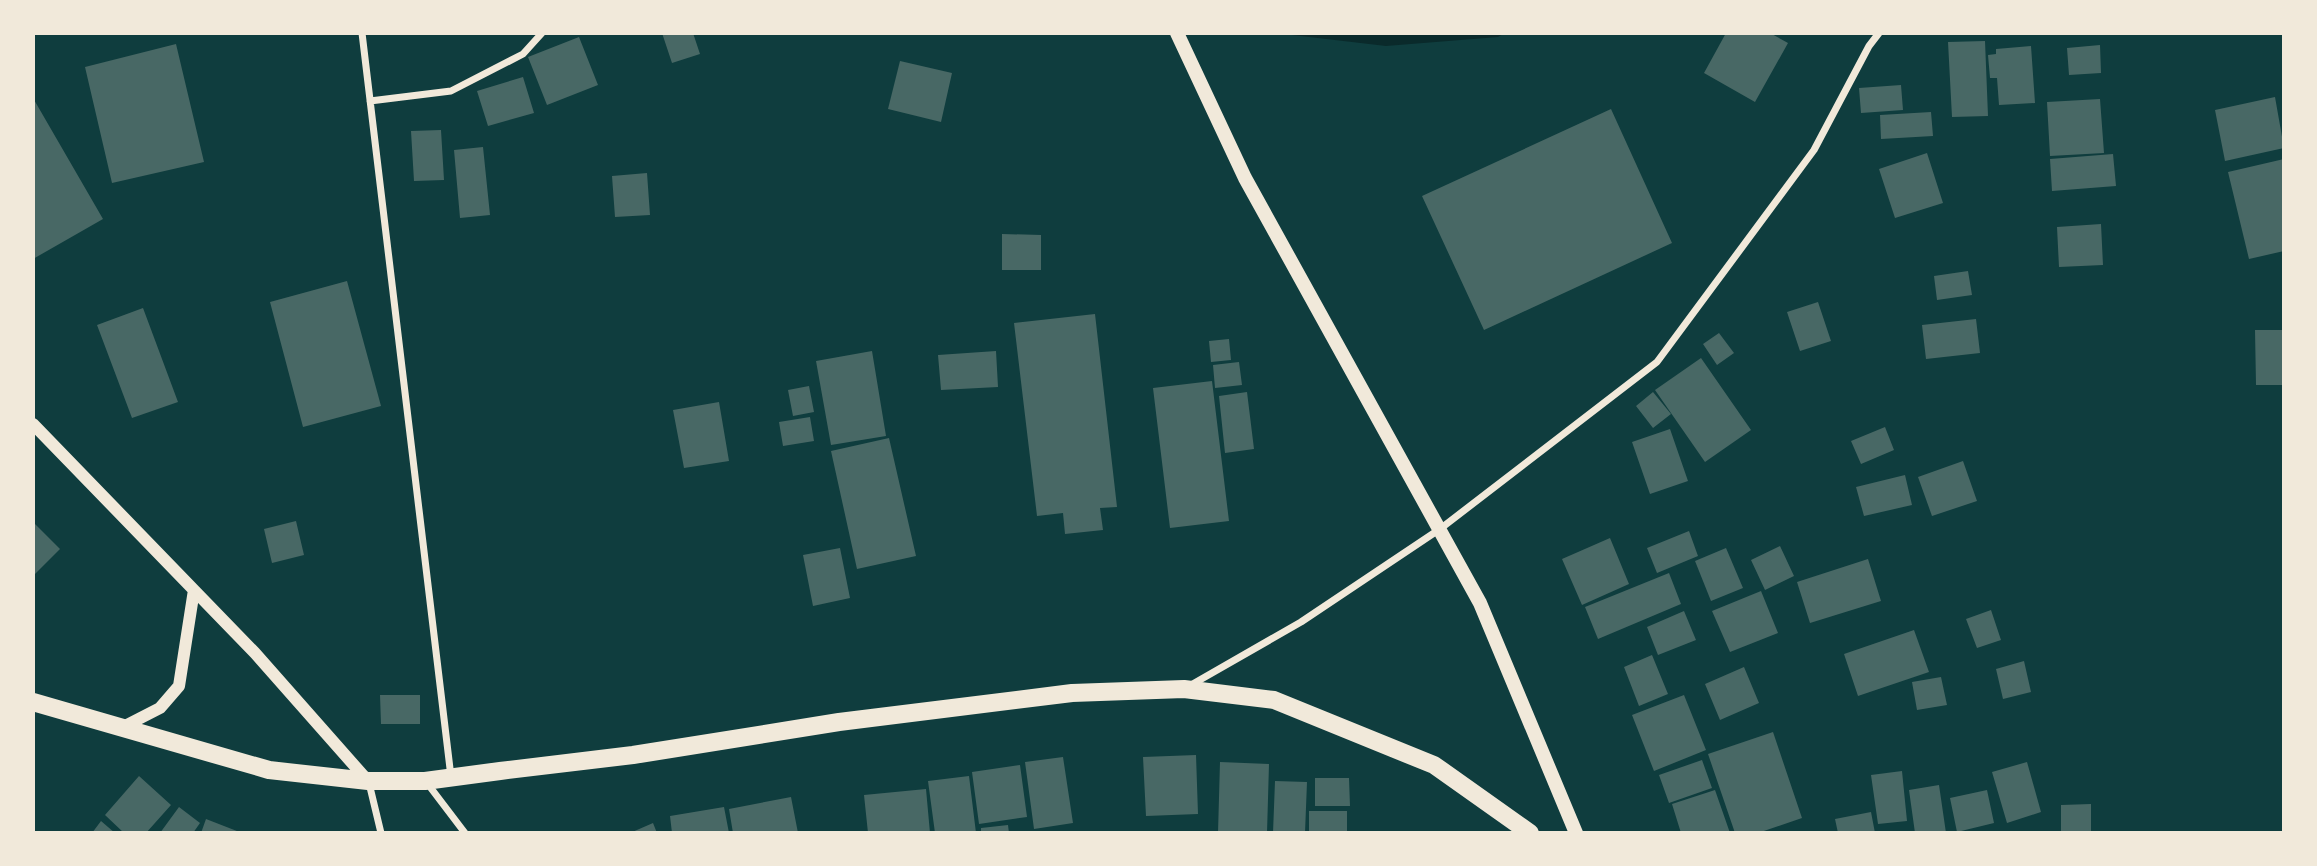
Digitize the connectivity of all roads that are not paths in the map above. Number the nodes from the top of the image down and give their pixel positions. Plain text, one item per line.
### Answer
1 (362, 33) edge
2 (542, 33) edge
3 (1177, 33) edge
4 (1879, 33) edge
5 (370, 102) junction
6 (33, 424) edge
7 (1440, 529) junction
8 (194, 590) junction
9 (1184, 689) junction
10 (33, 702) edge
11 (121, 728) junction
12 (451, 777) junction
13 (425, 780) junction
14 (368, 781) junction
15 (381, 833) edge
16 (465, 833) edge
17 (1530, 833) edge
18 (1576, 833) edge

1 - 5 street
2 - 5 street
3 - 7 main road
4 - 7 street
5 - 12 street
6 - 8 street
7 - 9 street
7 - 18 main road
8 - 11 street
8 - 14 street
9 - 12 main road
9 - 17 main road
10 - 11 main road
11 - 14 main road
12 - 13 main road
13 - 14 main road
13 - 16 street
14 - 15 street

